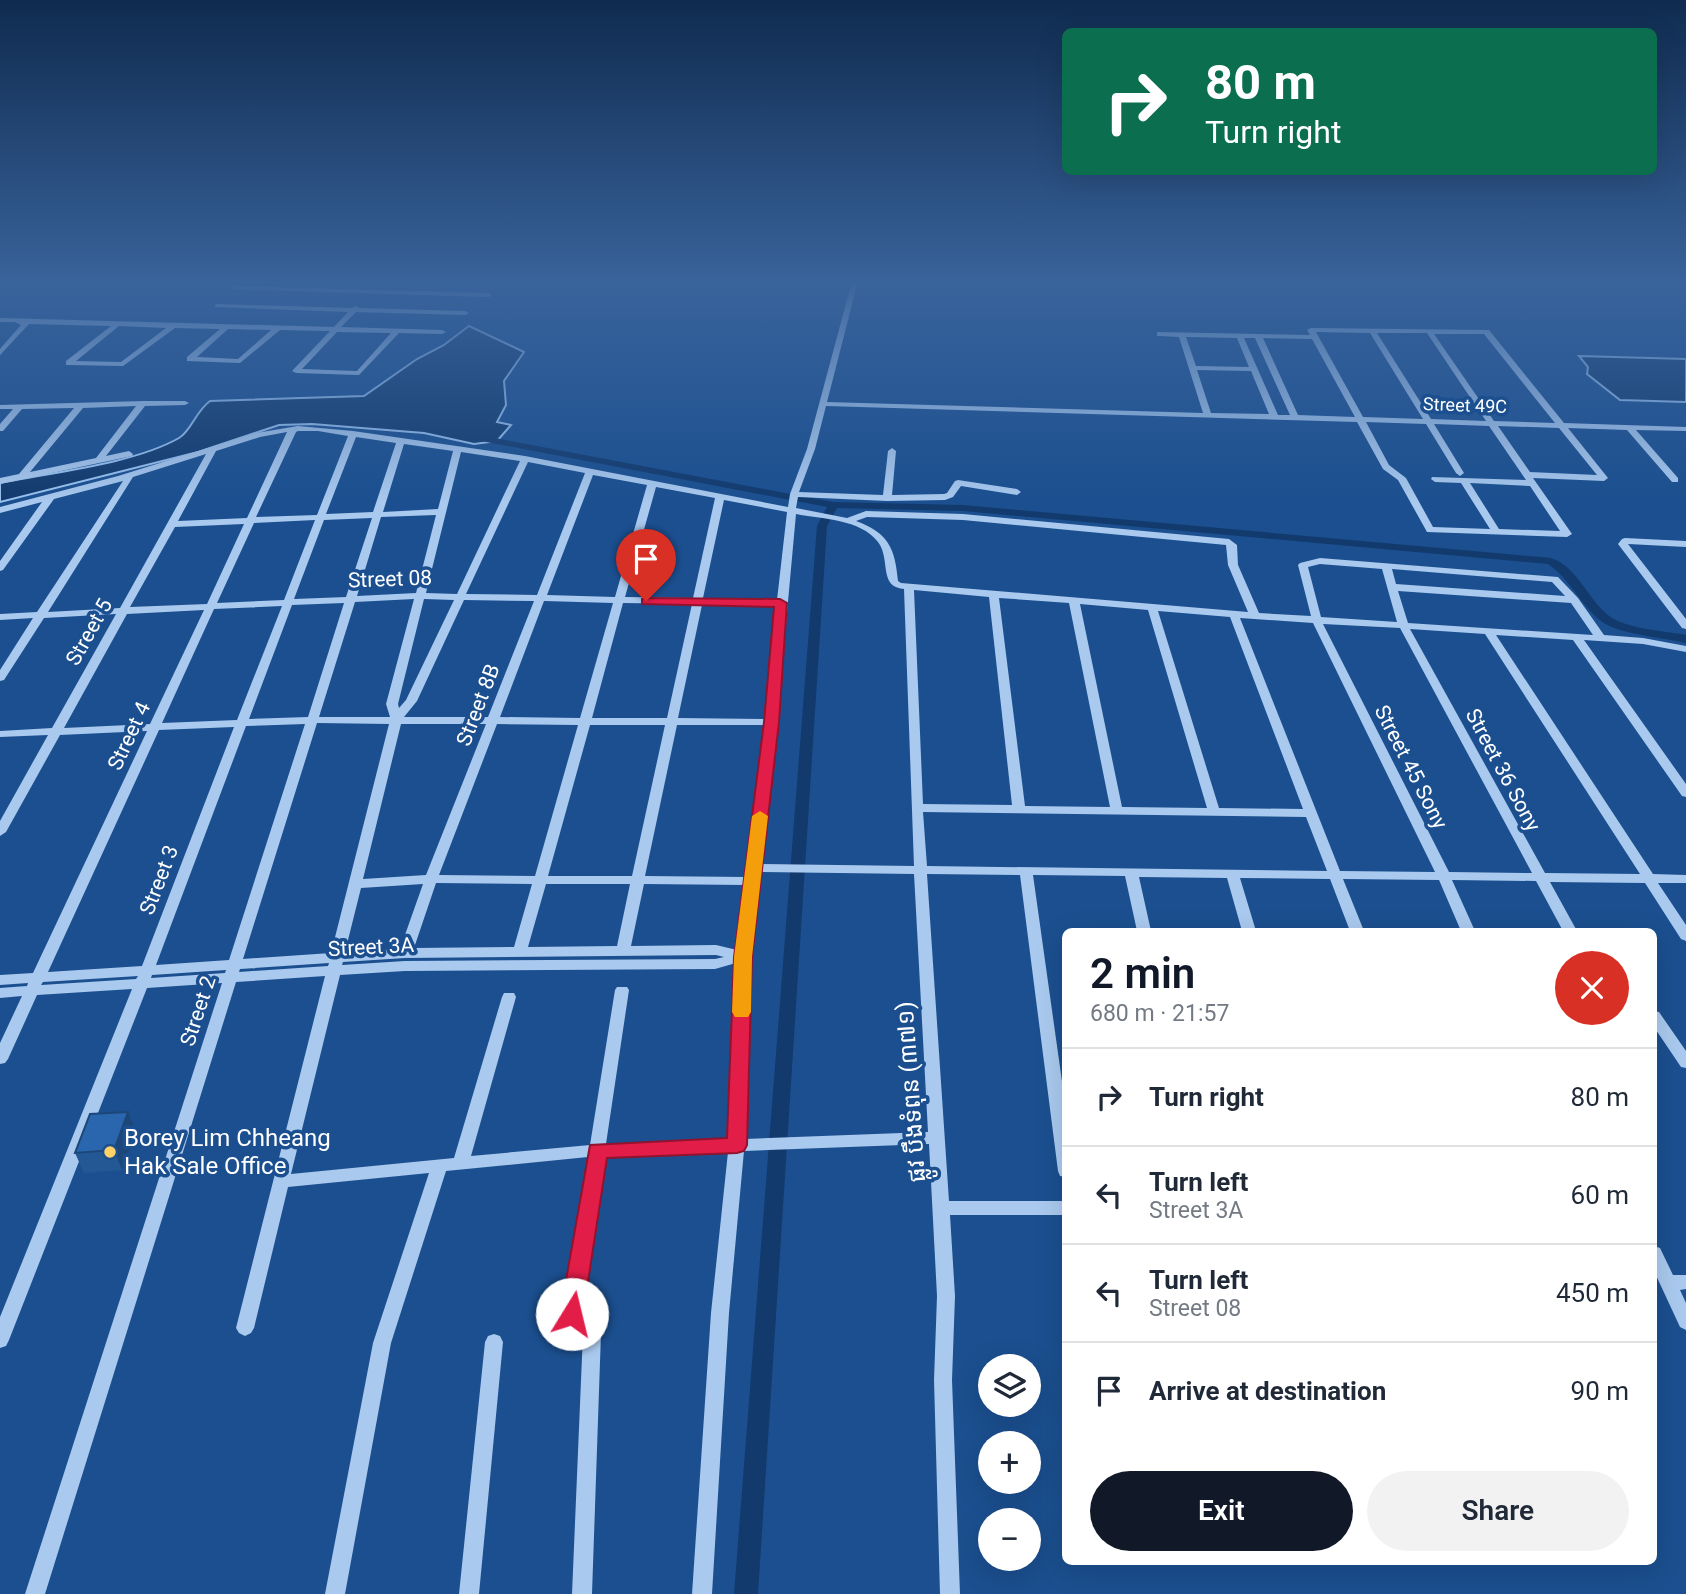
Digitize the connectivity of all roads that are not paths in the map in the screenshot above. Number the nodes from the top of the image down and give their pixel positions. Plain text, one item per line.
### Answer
1 (79, 355) edge
2 (134, 355) edge
3 (194, 355) edge
4 (246, 355) edge
5 (310, 355) edge
6 (375, 355) edge
7 (835, 355) edge
8 (1188, 355) edge
9 (1248, 355) edge
10 (1267, 355) edge
11 (1325, 355) edge
12 (1388, 355) edge
13 (1446, 355) edge
14 (1504, 355) edge
15 (1192, 369) junction
16 (1254, 370) junction
17 (1273, 370) junction
18 (185, 402) dead end
19 (143, 404) junction
20 (822, 404) junction
21 (81, 405) junction
22 (20, 406) junction
23 (0, 407) edge
24 (1207, 414) junction
25 (1274, 416) junction
26 (1294, 416) junction
27 (1360, 418) junction
28 (1427, 420) junction
29 (1491, 421) junction
30 (1558, 424) junction
31 (1629, 426) junction
32 (0, 429) edge
33 (293, 429) junction
34 (1686, 429) edge
35 (353, 433) junction
36 (401, 440) junction
37 (458, 448) junction
38 (212, 451) junction
39 (892, 451) dead end
40 (129, 454) dead end
41 (525, 459) junction
42 (99, 460) junction
43 (590, 471) junction
44 (22, 476) junction
45 (130, 476) junction
46 (1462, 477) junction
47 (1531, 479) junction
48 (1435, 480) dead end
49 (1675, 480) dead end
50 (0, 481) edge
51 (652, 484) junction
52 (1017, 492) dead end
53 (720, 497) junction
54 (50, 498) junction
55 (887, 498) junction
56 (793, 501) junction
57 (0, 510) edge
58 (443, 512) junction
59 (377, 515) junction
60 (320, 518) junction
61 (250, 521) junction
62 (848, 521) junction
63 (171, 524) junction
64 (1497, 533) junction
65 (1686, 544) edge
66 (1386, 566) junction
67 (0, 568) edge
68 (1391, 587) junction
69 (908, 588) junction
70 (421, 596) junction
71 (994, 596) junction
72 (458, 597) junction
73 (351, 599) junction
74 (540, 599) junction
75 (1574, 600) junction
76 (621, 601) junction
77 (1074, 601) junction
78 (288, 602) junction
79 (698, 602) junction
80 (780, 603) junction
81 (210, 606) junction
82 (1152, 608) junction
83 (123, 611) junction
84 (39, 615) junction
85 (1234, 615) junction
86 (0, 617) edge
87 (1255, 617) junction
88 (1317, 621) junction
89 (1686, 626) edge
90 (1404, 627) junction
91 (1490, 632) junction
92 (1577, 638) junction
93 (1601, 638) junction
94 (1686, 649) edge
95 (0, 678) edge
96 (396, 719) junction
97 (492, 719) junction
98 (313, 720) junction
99 (583, 721) junction
100 (673, 722) junction
101 (771, 722) junction
102 (242, 723) junction
103 (155, 726) junction
104 (56, 731) junction
105 (0, 734) edge
106 (1686, 793) edge
107 (916, 808) junction
108 (1020, 810) junction
109 (1117, 811) junction
110 (1213, 812) junction
111 (1311, 813) junction
112 (0, 832) edge
113 (920, 870) junction
114 (1026, 871) junction
115 (1131, 872) junction
116 (1232, 873) junction
117 (753, 875) junction
118 (1335, 875) junction
119 (1444, 876) junction
120 (1539, 877) junction
121 (1649, 878) junction
122 (431, 879) junction
123 (540, 879) junction
124 (1686, 879) edge
125 (639, 880) junction
126 (354, 884) junction
127 (1143, 928) edge
128 (1248, 928) edge
129 (1356, 928) edge
130 (1467, 928) edge
131 (1568, 928) edge
132 (1686, 936) edge
133 (520, 951) junction
134 (405, 953) junction
135 (613, 955) junction
136 (743, 957) junction
137 (501, 958) junction
138 (432, 959) junction
139 (335, 964) junction
140 (233, 971) junction
141 (145, 977) junction
142 (0, 980) edge
143 (35, 984) junction
144 (622, 990) dead end
145 (0, 993) edge
146 (509, 998) dead end
147 (1657, 1020) edge
148 (0, 1059) edge
149 (1686, 1063) edge
150 (936, 1138) junction
151 (1062, 1141) edge
152 (737, 1145) junction
153 (598, 1150) junction
154 (461, 1163) junction
155 (440, 1165) junction
156 (281, 1181) junction
157 (942, 1208) junction
158 (1062, 1208) edge
159 (1657, 1257) edge
160 (1678, 1283) edge
161 (572, 1314) dead end
162 (1686, 1322) edge
163 (245, 1328) dead end
164 (592, 1333) dead end
165 (0, 1340) edge
166 (494, 1342) dead end
167 (35, 1594) edge
168 (335, 1594) edge
169 (469, 1594) edge
170 (582, 1594) edge
171 (702, 1594) edge
172 (950, 1594) edge

1 - 2 street
3 - 4 street
5 - 6 street
7 - 20 street
8 - 15 street
9 - 16 street
10 - 17 street
11 - 27 street
12 - 28 street
13 - 29 street
14 - 30 street
15 - 16 street
15 - 24 street
16 - 17 street
16 - 25 street
17 - 26 street
18 - 19 street
19 - 21 street
19 - 42 street
20 - 24 street, Street 49C
20 - 56 street
21 - 22 street
21 - 44 street
22 - 23 street
22 - 32 street
24 - 25 street, Street 49C
25 - 26 street, Street 49C
26 - 27 street, Street 49C
27 - 28 street, Street 49C
27 - 64 street
28 - 29 street, Street 49C
28 - 46 street
29 - 30 street, Street 49C
29 - 47 street
30 - 31 street, Street 49C
30 - 47 street
31 - 34 street, Street 49C
31 - 49 street
33 - 35 street
33 - 38 street
33 - 61 street, Street 4
35 - 36 street
35 - 60 street, Street 3
36 - 37 street
36 - 59 street, Street 2
37 - 41 street
37 - 58 street
38 - 45 street
38 - 63 street, Street 5
39 - 55 street
40 - 42 street
41 - 43 street
41 - 72 street
42 - 44 street
43 - 51 street
43 - 74 street, Street 8B
44 - 50 street
45 - 54 street
45 - 84 street
46 - 47 street
46 - 48 street
46 - 64 street
47 - 64 street
51 - 53 street
51 - 76 street
52 - 55 street
53 - 56 street
53 - 79 street
54 - 57 street
54 - 67 street
55 - 56 street
56 - 62 street
56 - 80 street
58 - 59 street
58 - 70 street
59 - 60 street
59 - 73 street, Street 2
60 - 61 street
60 - 78 street, Street 3
61 - 63 street
61 - 81 street, Street 4
62 - 69 street
62 - 87 street
63 - 83 street, Street 5
65 - 89 street
66 - 68 street, Street 36 Sony
66 - 75 street
66 - 88 street, Street 45 Sony
68 - 75 street
68 - 90 street, Street 36 Sony
69 - 71 street
69 - 107 street, ផ្លូវ បឹងទំពុន (៣៧១)
70 - 72 street, Street 08
70 - 73 street, Street 08
70 - 96 street
71 - 77 street
71 - 108 street
72 - 74 street, Street 08
72 - 96 street
73 - 78 street, Street 08
73 - 98 street, Street 2
74 - 76 street, Street 08
74 - 97 street, Street 8B
75 - 93 street
76 - 79 street, Street 08
76 - 99 street
77 - 82 street
77 - 109 street
78 - 81 street, Street 08
78 - 102 street, Street 3
79 - 80 street, Street 08
79 - 100 street
80 - 101 street
81 - 83 street, Street 08
81 - 103 street, Street 4
82 - 85 street
82 - 110 street
83 - 84 street, Street 08
83 - 104 street, Street 5
84 - 86 street, Street 08
84 - 95 street
85 - 87 street
85 - 111 street
87 - 88 street
88 - 90 street
88 - 119 street, Street 45 Sony
90 - 91 street
90 - 120 street, Street 36 Sony
91 - 92 street
91 - 121 street
92 - 93 street
92 - 106 street
93 - 94 street
96 - 97 street
96 - 98 street
96 - 126 street
97 - 99 street
97 - 122 street, Street 8B
98 - 102 street
98 - 140 street, Street 2
99 - 100 street
99 - 123 street
100 - 101 street
100 - 125 street
101 - 117 street
102 - 103 street
102 - 141 street, Street 3
103 - 104 street
103 - 143 street, Street 4
104 - 105 street
104 - 112 street, Street 5
107 - 108 street
107 - 113 street, ផ្លូវ បឹងទំពុន (៣៧១)
108 - 109 street
109 - 110 street
110 - 111 street
111 - 118 street
113 - 114 street
113 - 117 street
113 - 150 street, ផ្លូវ បឹងទំពុន (៣៧១)
114 - 115 street
114 - 151 street
115 - 116 street
115 - 127 street
116 - 118 street
116 - 128 street
117 - 125 street
117 - 136 street
118 - 119 street
118 - 129 street
119 - 120 street
119 - 130 street, Street 45 Sony
120 - 121 street
120 - 131 street, Street 36 Sony
121 - 124 street
121 - 132 street
122 - 123 street
122 - 126 street
122 - 134 street, Street 8B
123 - 125 street
123 - 133 street
125 - 135 street
126 - 139 street
133 - 135 street, Street 3A
133 - 137 street, Street 3A
134 - 138 street, Street 3A
134 - 139 street, Street 3A
135 - 136 street, Street 3A
135 - 136 street, Street 3A
135 - 137 street, Street 3A
136 - 152 street
137 - 138 street, Street 3A
138 - 139 street, Street 3A
139 - 140 street, Street 3A
139 - 156 street
140 - 141 street, Street 3A
140 - 167 street, Street 2
141 - 143 street, Street 3A
141 - 165 street, Street 3
142 - 143 street, Street 3A
143 - 145 street, Street 3A
143 - 148 street, Street 4
144 - 153 street
146 - 154 street
147 - 149 street
150 - 152 street
150 - 157 street, ផ្លូវ បឹងទំពុន (៣៧១)
152 - 153 street
152 - 171 street
153 - 154 street
153 - 161 street
154 - 155 street
155 - 156 street
155 - 168 street
156 - 163 street
157 - 158 street
157 - 172 street, ផ្លូវ បឹងទំពុន (៣៧១)
159 - 160 street
160 - 162 street
164 - 170 street
166 - 169 street

